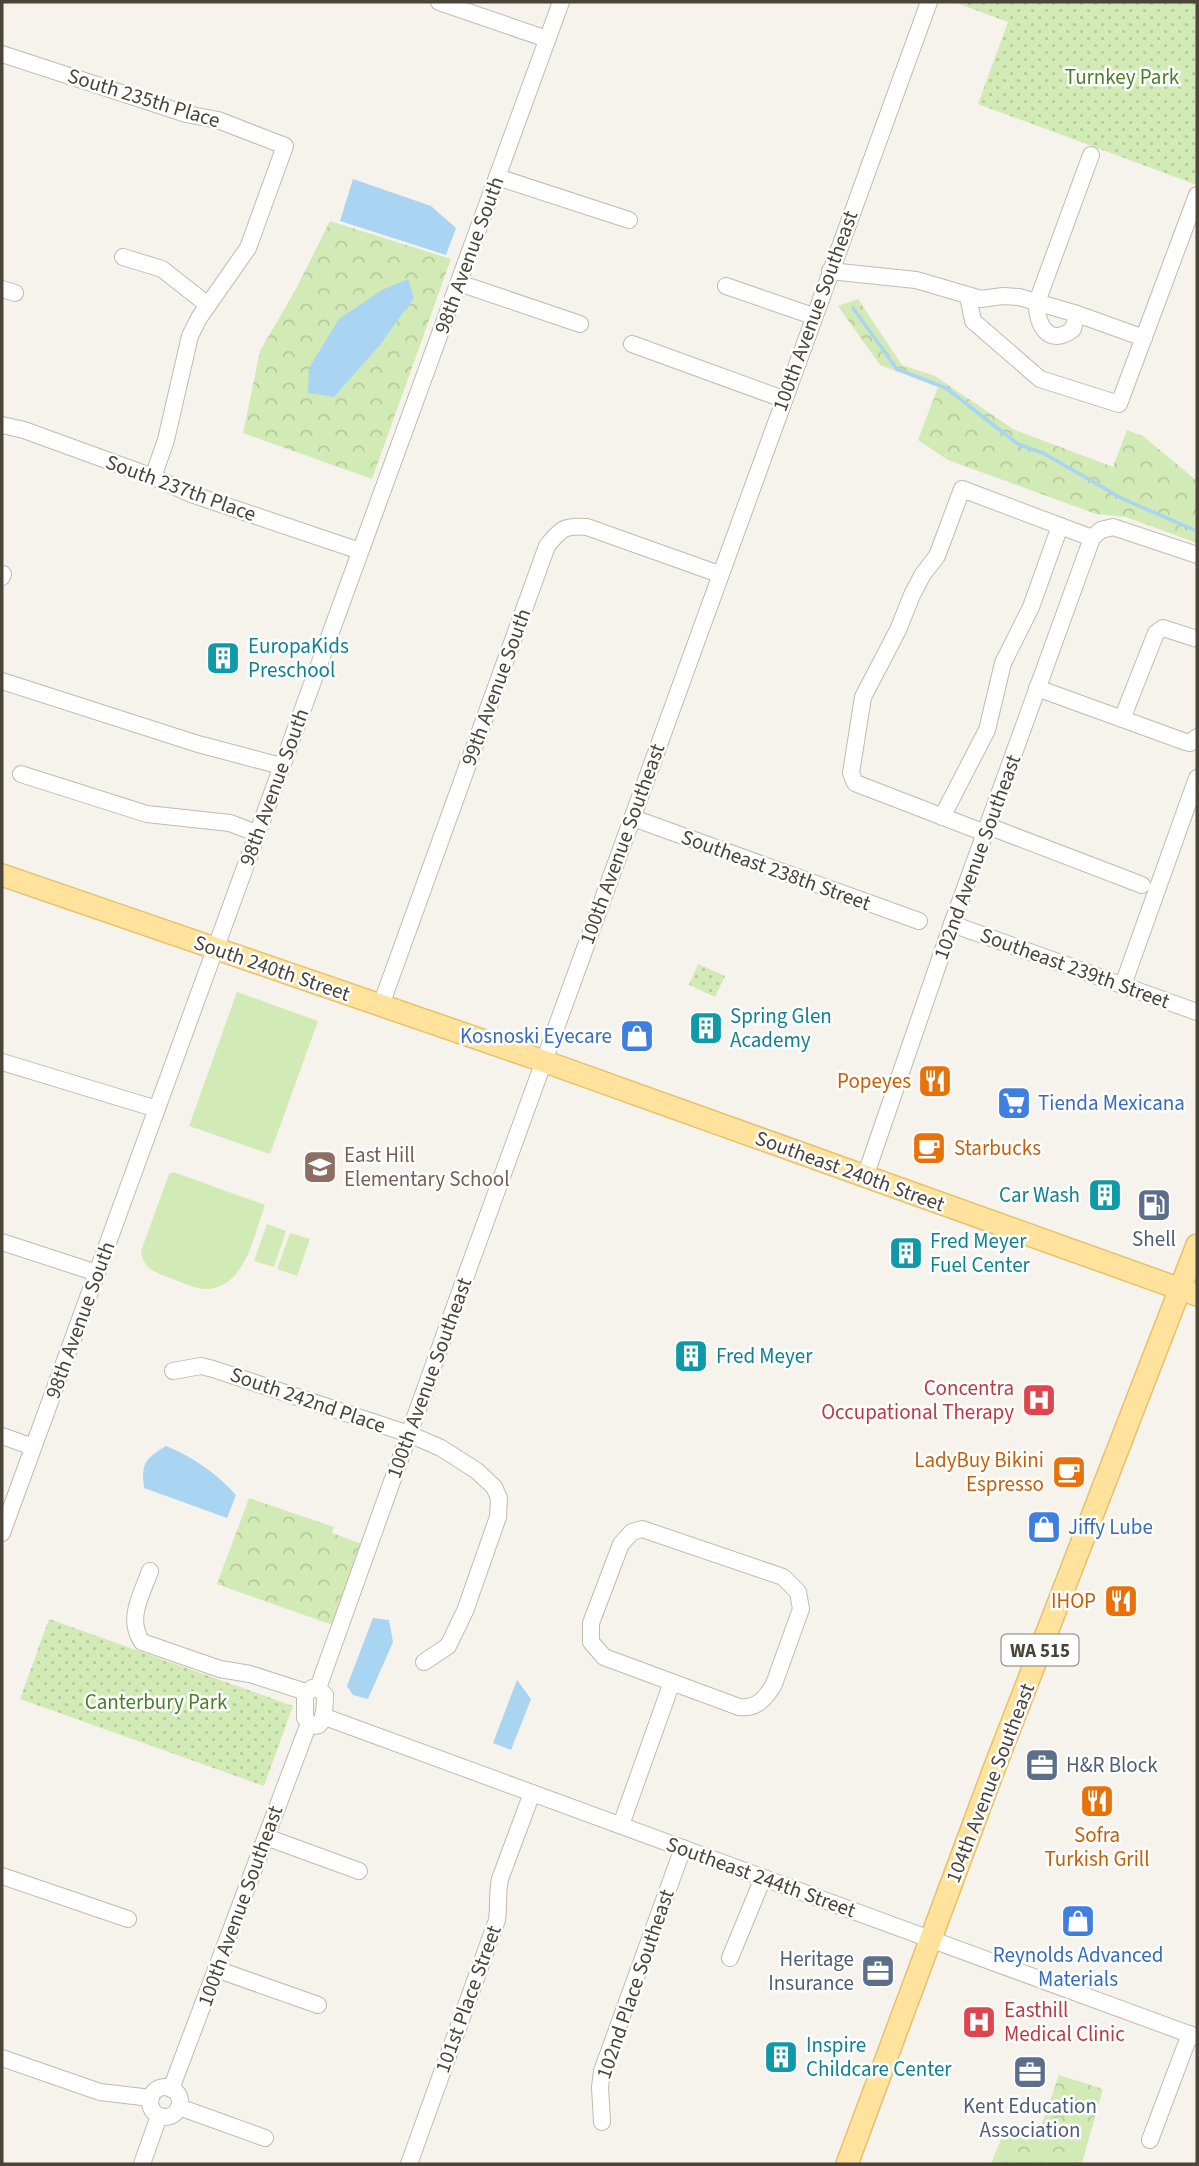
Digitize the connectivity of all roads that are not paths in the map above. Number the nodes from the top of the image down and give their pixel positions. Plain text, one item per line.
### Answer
1 (439, 2) edge
2 (561, 2) edge
3 (929, 2) edge
4 (547, 39) junction
5 (2, 54) edge
6 (1091, 155) dead end
7 (497, 177) junction
8 (1197, 195) edge
9 (629, 220) dead end
10 (123, 257) dead end
11 (830, 271) junction
12 (460, 283) junction
13 (1044, 283) junction
14 (726, 286) dead end
15 (968, 296) junction
16 (1037, 302) junction
17 (208, 304) junction
18 (1056, 308) junction
19 (1077, 314) junction
20 (813, 316) junction
21 (580, 324) dead end
22 (1143, 338) junction
23 (632, 344) dead end
24 (783, 399) junction
25 (2, 425) edge
26 (153, 477) junction
27 (1060, 526) junction
28 (1092, 538) junction
29 (360, 551) junction
30 (1197, 555) edge
31 (719, 573) junction
32 (1195, 638) edge
33 (2, 681) edge
34 (1037, 688) junction
35 (1122, 719) junction
36 (1196, 739) edge
37 (281, 766) junction
38 (21, 774) dead end
39 (1197, 778) edge
40 (942, 817) junction
41 (633, 818) junction
42 (986, 829) junction
43 (256, 833) junction
44 (2, 875) edge
45 (1142, 884) dead end
46 (939, 926) junction
47 (216, 948) junction
48 (1123, 985) junction
49 (381, 1005) junction
50 (1197, 1012) edge
51 (543, 1061) junction
52 (2, 1062) edge
53 (157, 1109) junction
54 (865, 1177) junction
55 (2, 1242) edge
56 (1197, 1245) edge
57 (97, 1273) junction
58 (1189, 1292) edge
59 (173, 1371) dead end
60 (409, 1434) junction
61 (2, 1436) edge
62 (33, 1447) junction
63 (2, 1533) edge
64 (150, 1571) dead end
65 (424, 1662) dead end
66 (672, 1682) junction
67 (312, 1690) junction
68 (317, 1720) junction
69 (532, 1793) junction
70 (621, 1825) junction
71 (266, 1837) junction
72 (682, 1848) junction
73 (359, 1871) dead end
74 (2, 1876) edge
75 (764, 1878) junction
76 (128, 1919) dead end
77 (932, 1939) junction
78 (730, 1958) dead end
79 (216, 1969) junction
80 (318, 2005) dead end
81 (1194, 2035) edge
82 (2, 2059) edge
83 (171, 2089) junction
84 (151, 2098) junction
85 (179, 2106) junction
86 (159, 2116) junction
87 (602, 2122) dead end
88 (265, 2138) dead end
89 (1150, 2140) dead end
90 (142, 2164) edge
91 (409, 2164) edge
92 (847, 2164) edge

1 - 4 street
2 - 4 street, 98th Avenue South
3 - 11 street, 100th Avenue Southeast
4 - 7 street, 98th Avenue South
5 - 17 street, South 235th Place
6 - 13 street
7 - 9 street
7 - 12 street, 98th Avenue South
8 - 22 street
10 - 17 street
11 - 15 street
11 - 20 street, 100th Avenue Southeast
12 - 21 street
12 - 29 street, 98th Avenue South
13 - 16 street
13 - 18 street
14 - 20 street
15 - 16 street
15 - 22 street
16 - 18 street
16 - 19 street
17 - 26 street
18 - 19 street
19 - 22 street
20 - 24 street, 100th Avenue Southeast
23 - 24 street
24 - 31 street, 100th Avenue Southeast
25 - 26 street, South 237th Place
26 - 29 street, South 237th Place
27 - 28 street
27 - 40 street
27 - 40 street
28 - 30 street
28 - 34 street, 102nd Avenue Southeast
29 - 37 street, 98th Avenue South
31 - 41 street, 100th Avenue Southeast
31 - 49 street, 99th Avenue South
32 - 35 street
33 - 37 street
34 - 35 street
34 - 42 street, 102nd Avenue Southeast
35 - 36 street
37 - 43 street, 98th Avenue South
38 - 43 street
39 - 48 street
40 - 42 street
41 - 46 street, Southeast 238th Street
41 - 51 street, 100th Avenue Southeast
42 - 45 street
42 - 46 street, 102nd Avenue Southeast
43 - 47 street, 98th Avenue South
44 - 47 main road, South 240th Street
46 - 48 street, Southeast 239th Street
46 - 54 street, 102nd Avenue Southeast
47 - 49 main road, South 240th Street
47 - 53 street, 98th Avenue South
48 - 50 street, Southeast 239th Street
49 - 51 main road, South 240th Street
51 - 54 main road, Southeast 240th Street
51 - 60 street, 100th Avenue Southeast
52 - 53 street
53 - 57 street, 98th Avenue South
54 - 58 main road, Southeast 240th Street
55 - 57 street
56 - 58 main road, 104th Avenue Southeast / WA 515
57 - 62 street, 98th Avenue South
58 - 77 main road, 104th Avenue Southeast / WA 515
59 - 60 street, South 242nd Place
60 - 65 street, South 242nd Place
60 - 67 street, 100th Avenue Southeast
61 - 62 street
62 - 63 street, 98th Avenue South
64 - 67 street
66 - 66 street
66 - 70 street
67 - 68 street
68 - 69 street, Southeast 244th Street
68 - 71 street, 100th Avenue Southeast
69 - 70 street, Southeast 244th Street
69 - 91 street, 101st Place Street
70 - 72 street, Southeast 244th Street
71 - 73 street
71 - 79 street, 100th Avenue Southeast
72 - 75 street, Southeast 244th Street
72 - 87 street, 102nd Place Southeast
74 - 76 street
75 - 77 street, Southeast 244th Street
75 - 78 street
77 - 81 street, Southeast 244th Street
77 - 92 main road, 104th Avenue Southeast / WA 515
79 - 80 street
79 - 83 street, 100th Avenue Southeast
81 - 89 street
82 - 84 street
83 - 84 street
83 - 85 street
84 - 86 street
85 - 86 street
85 - 88 street
86 - 90 street

